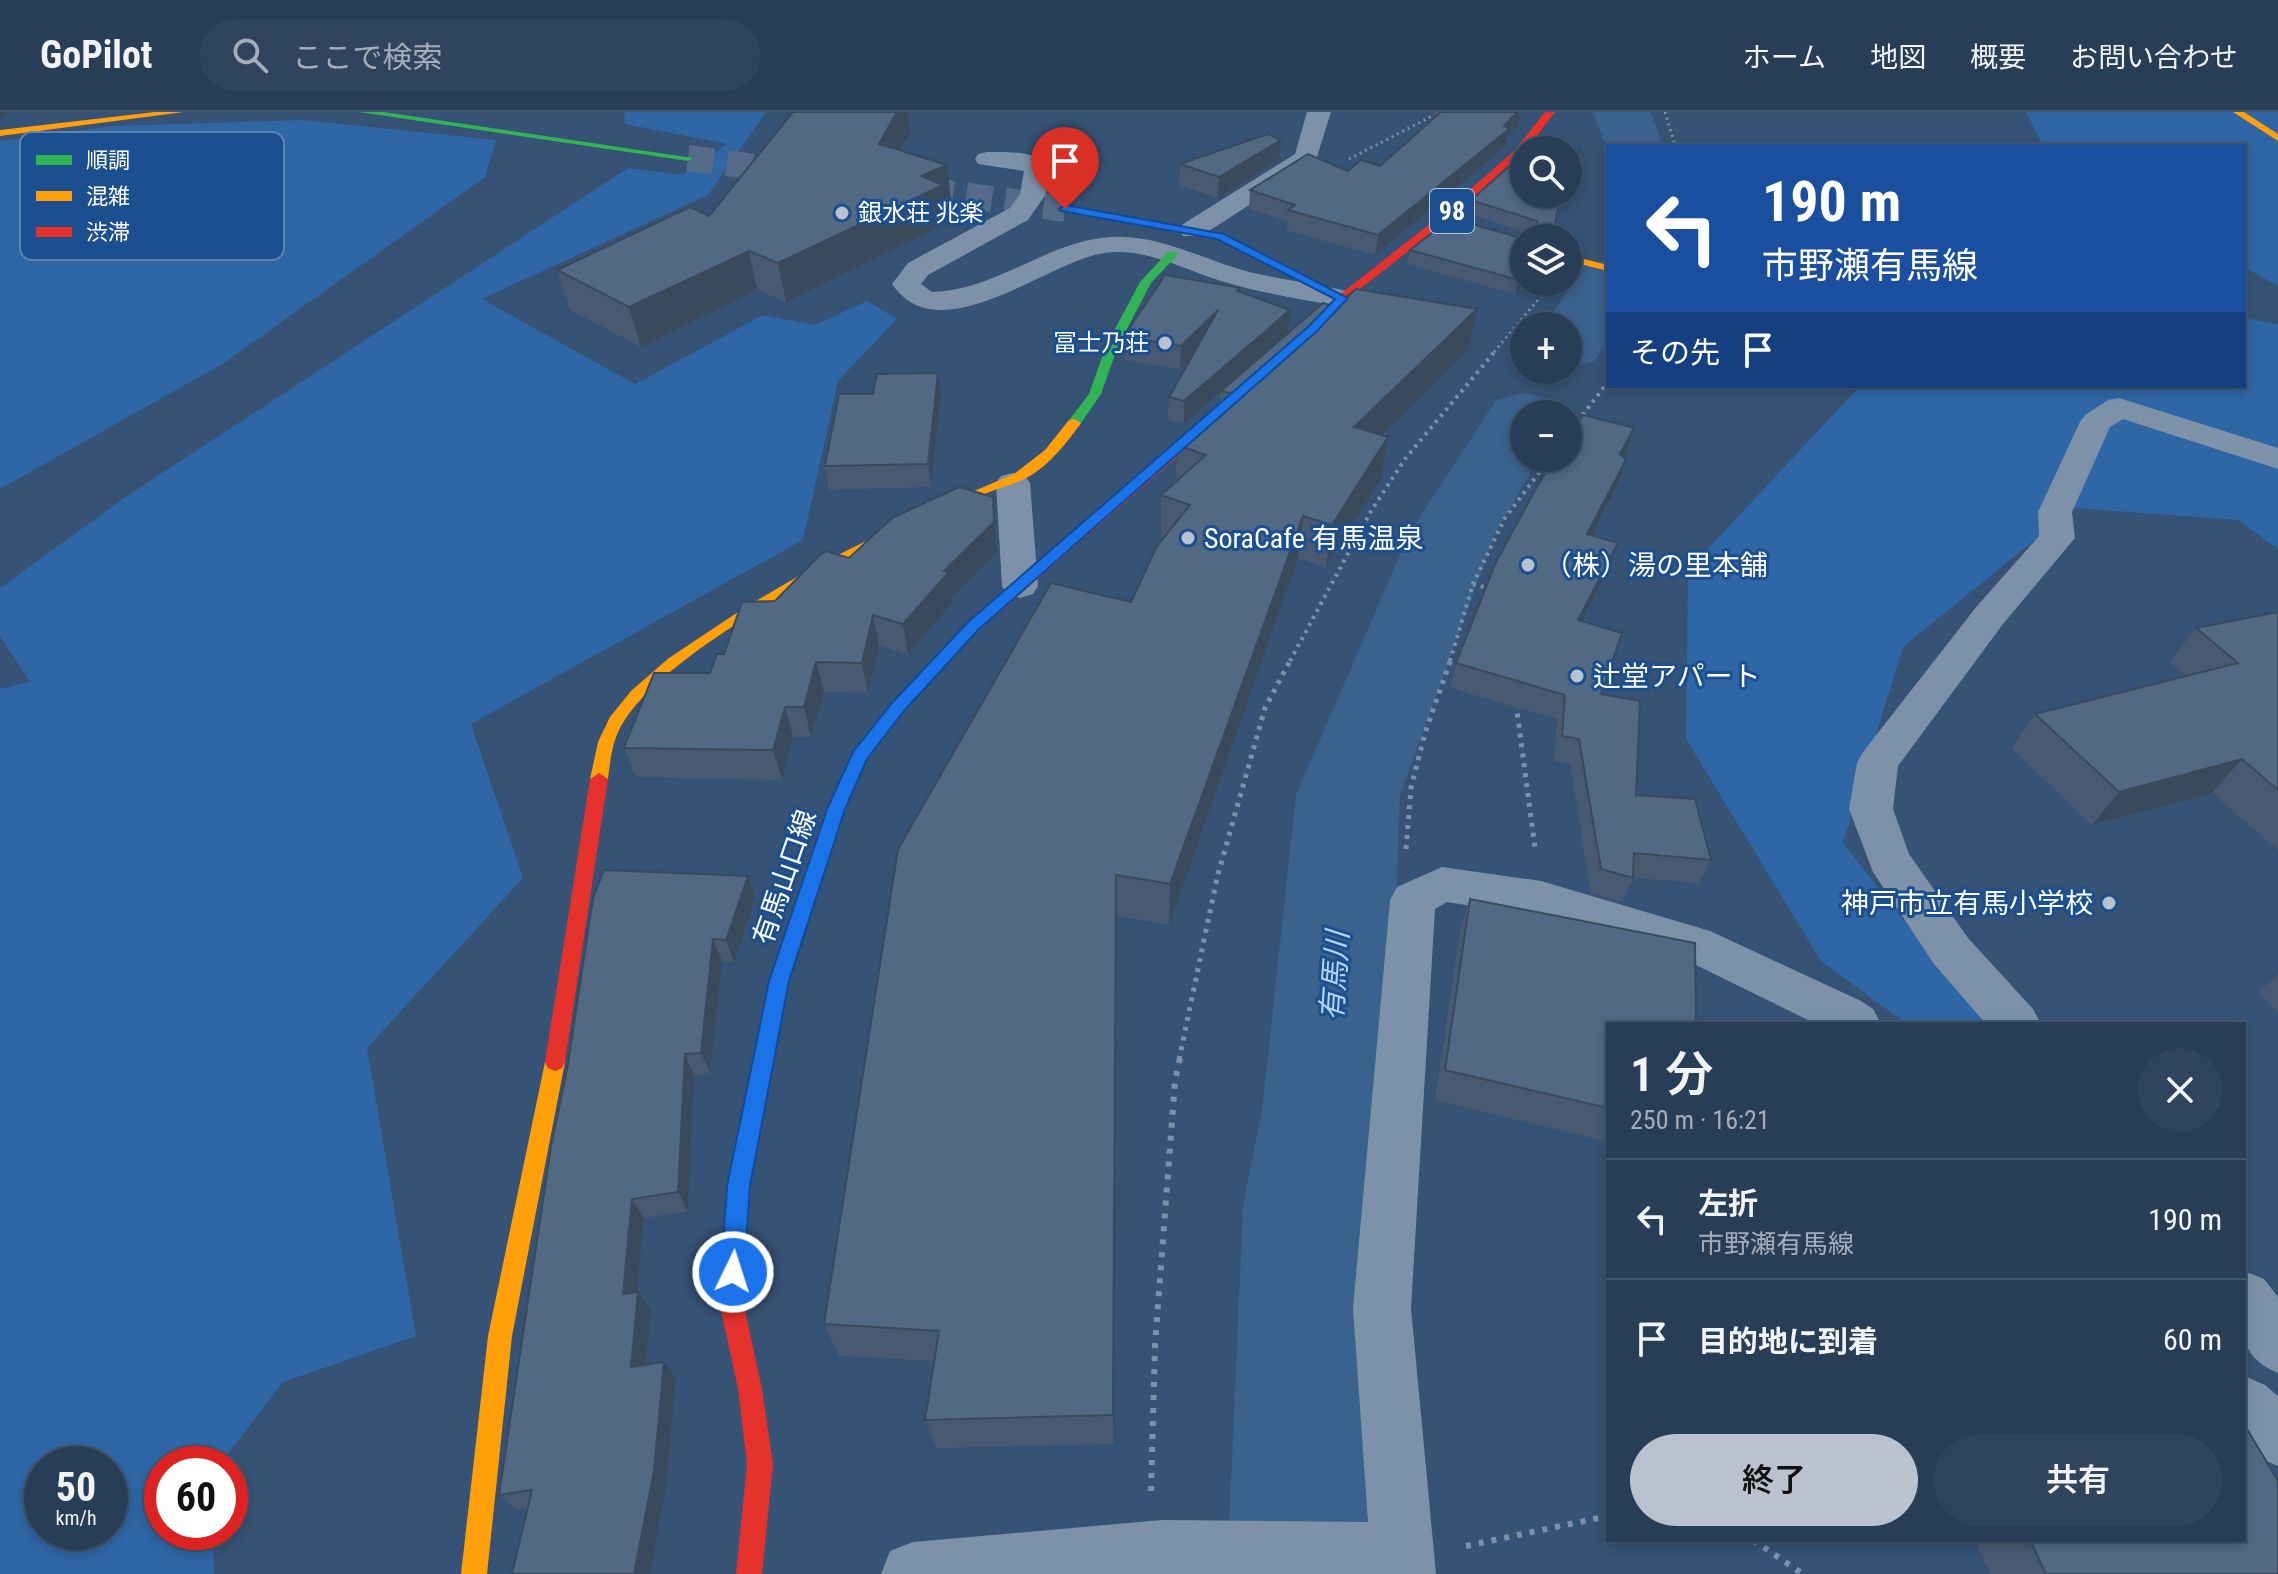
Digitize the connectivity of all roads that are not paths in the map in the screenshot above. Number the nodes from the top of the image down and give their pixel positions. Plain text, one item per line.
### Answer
1 (179, 112) edge
2 (364, 112) edge
3 (1319, 112) edge
4 (1550, 112) edge
5 (2238, 112) edge
6 (0, 133) edge
7 (2278, 138) edge
8 (688, 158) tunnel mouth
9 (987, 159) dead end
10 (1065, 209) tunnel mouth
11 (1444, 218) junction
12 (1471, 227) edge
13 (1192, 230) junction
14 (1173, 253) junction
15 (1582, 262) edge
16 (1606, 268) edge
17 (1342, 298) junction
18 (1277, 361) edge
19 (1230, 403) edge
20 (2278, 459) edge
21 (1013, 483) junction
22 (1020, 586) junction
23 (1853, 1022) edge
24 (2014, 1022) edge
25 (2246, 1302) edge
26 (2278, 1344) edge
27 (2246, 1408) edge
28 (2278, 1436) edge
29 (1393, 1563) edge
30 (474, 1574) edge
31 (749, 1574) edge
32 (913, 1574) edge

1 - 6 main road
2 - 8 main road
3 - 13 street
4 - 11 main road, 98
5 - 7 main road
9 - 14 street
10 - 13 main road
11 - 12 main road
11 - 17 main road, 98
13 - 17 main road
14 - 17 street
14 - 21 main road
15 - 16 main road
17 - 18 main road, 98
19 - 22 main road, 有馬山口線
20 - 24 street
21 - 22 street
21 - 30 main road
22 - 31 main road, 有馬山口線
23 - 29 street
25 - 26 street
27 - 28 street
29 - 32 street

